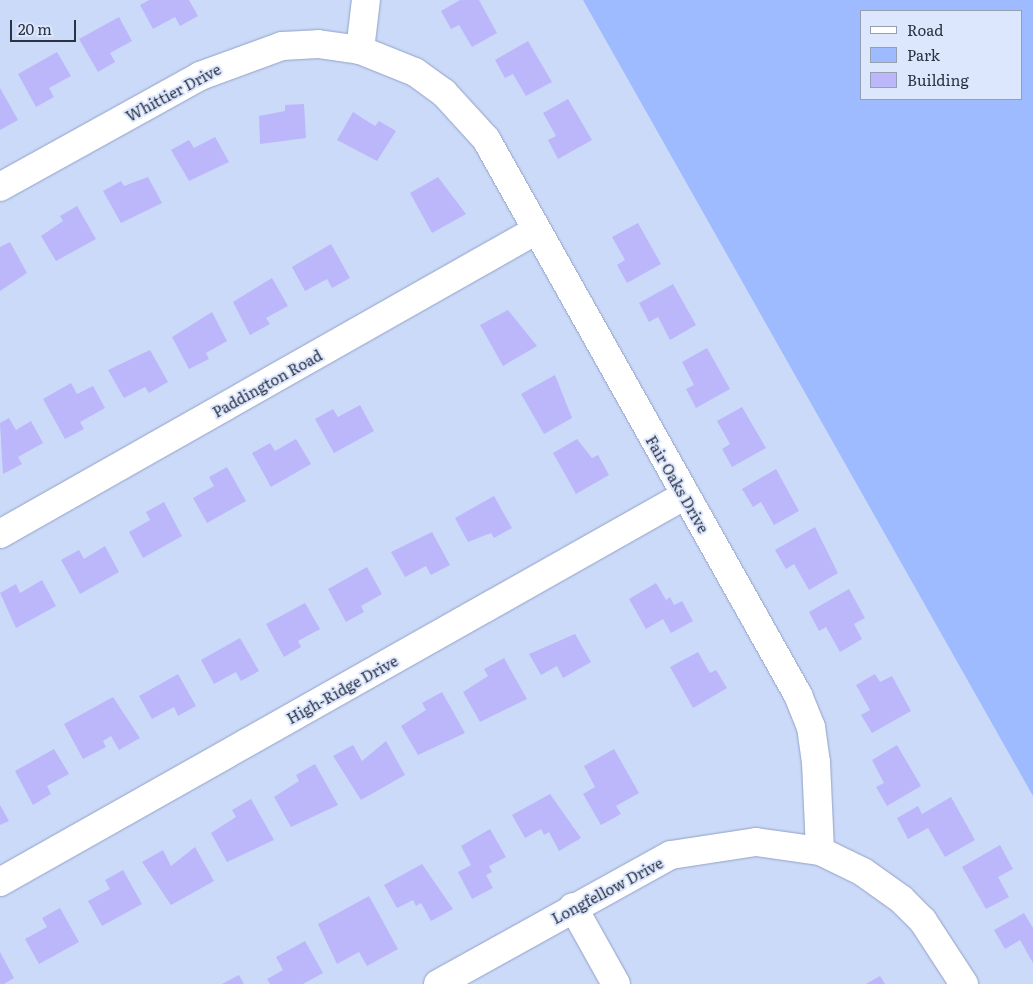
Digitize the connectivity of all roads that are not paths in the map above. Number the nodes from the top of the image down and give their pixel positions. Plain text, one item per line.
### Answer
1 (366, 0) edge
2 (360, 50) junction
3 (0, 187) edge
4 (535, 231) junction
5 (684, 496) junction
6 (0, 534) edge
7 (820, 851) junction
8 (0, 882) edge
9 (574, 907) junction
10 (438, 984) edge
11 (616, 984) edge
12 (964, 984) edge

1 - 2 street
2 - 3 street, Whittier Drive
2 - 4 street, Fair Oaks Drive
4 - 5 street, Fair Oaks Drive
4 - 6 street, Paddington Road
5 - 7 street, Fair Oaks Drive
5 - 8 street, High-Ridge Drive
7 - 9 street, Longfellow Drive
7 - 12 street
9 - 10 street, Longfellow Drive
9 - 11 street

